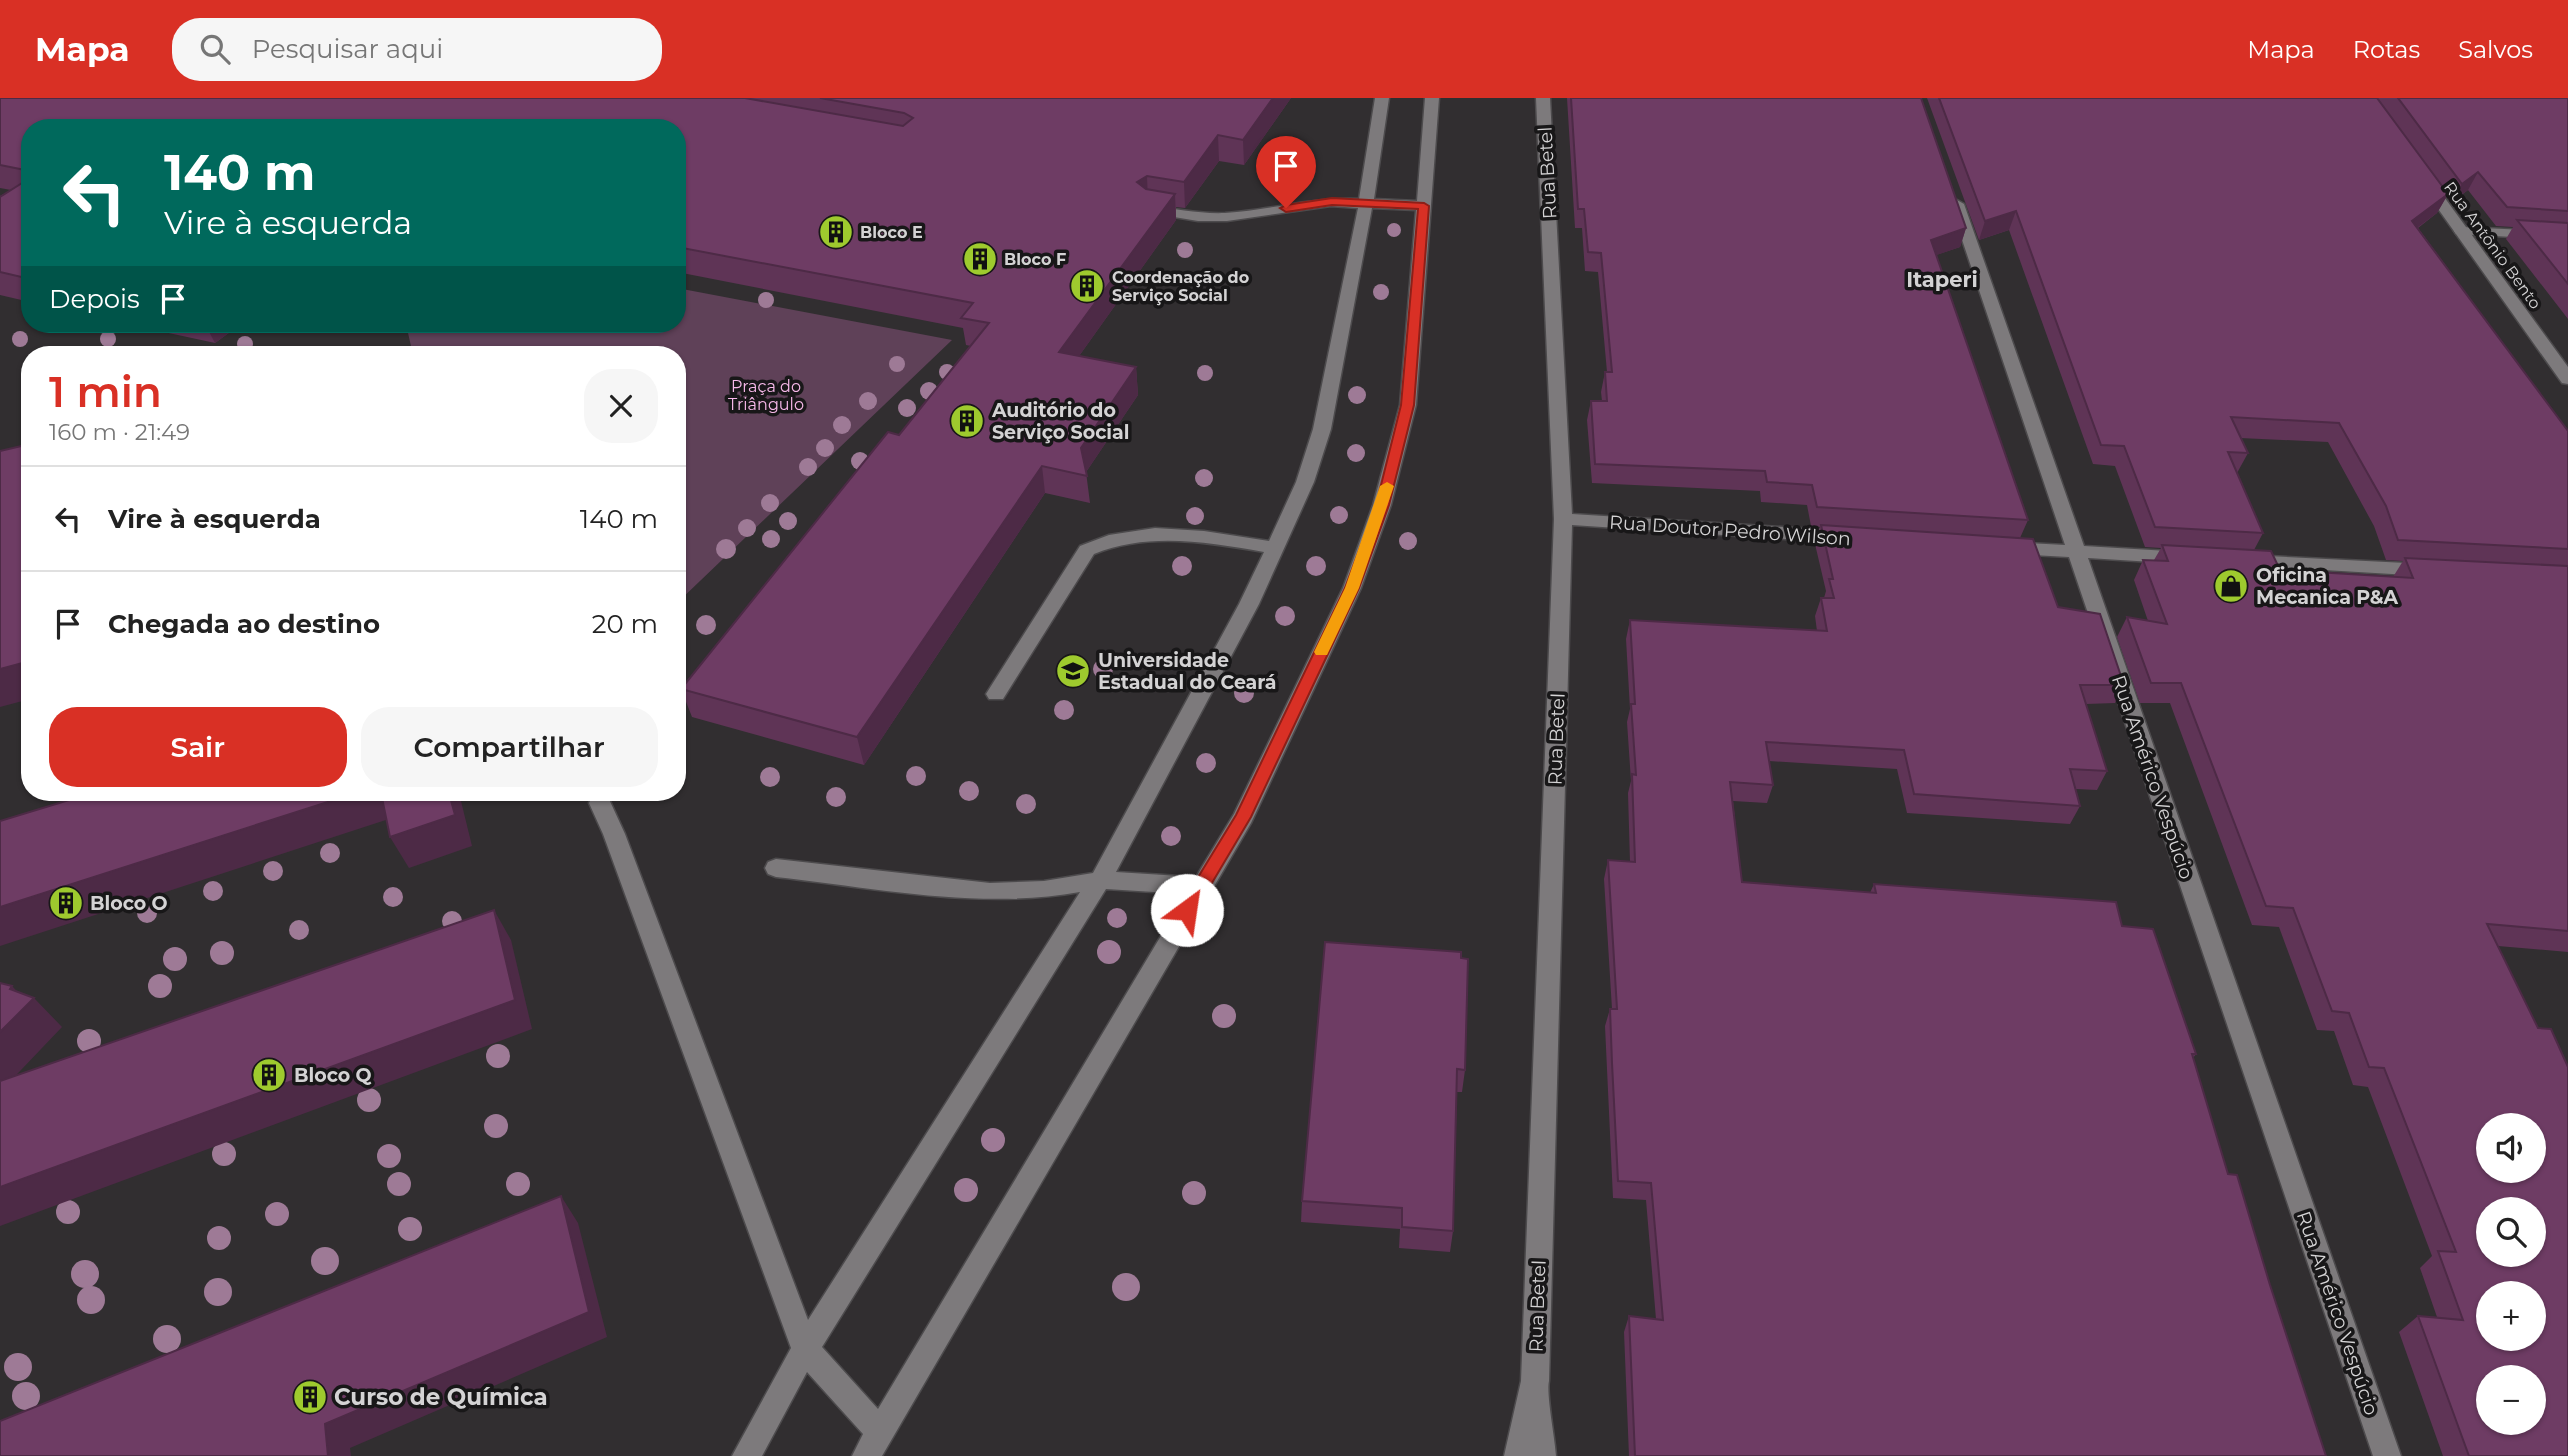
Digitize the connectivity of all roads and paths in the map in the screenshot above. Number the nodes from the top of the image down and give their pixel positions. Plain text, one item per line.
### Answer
1 (1382, 98) edge
2 (1432, 98) edge
3 (1544, 98) edge
4 (2413, 164) edge
5 (1950, 185) edge
6 (1366, 202) junction
7 (1424, 206) junction
8 (1148, 209) edge
9 (2461, 231) junction
10 (2568, 236) edge
11 (2568, 379) edge
12 (1563, 519) junction
13 (1867, 538) edge
14 (1992, 547) edge
15 (1275, 548) junction
16 (2075, 552) junction
17 (2198, 558) edge
18 (2226, 560) edge
19 (2445, 571) edge
20 (996, 694) dead end
21 (600, 803) dead end
22 (776, 868) dead end
23 (1100, 880) junction
24 (1201, 886) junction
25 (805, 1349) junction
26 (1535, 1381) junction
27 (879, 1431) junction
28 (746, 1456) edge
29 (866, 1456) edge
30 (1518, 1456) edge
31 (1542, 1456) edge
32 (2387, 1456) edge

1 - 6 street
2 - 7 street
3 - 12 street, Rua Betel
4 - 9 street, Rua Antônio Bento
5 - 16 street, Rua Américo Vespúcio
6 - 7 street
6 - 8 street
6 - 15 street
7 - 24 street
9 - 10 street
9 - 11 street, Rua Antônio Bento
12 - 13 street, Rua Doutor Pedro Wilson
12 - 26 street, Rua Betel
14 - 16 street
15 - 20 street
15 - 23 street
16 - 17 street
16 - 32 street, Rua Américo Vespúcio
18 - 19 street
21 - 25 street
22 - 23 street
23 - 24 street
23 - 25 street
24 - 27 street
25 - 27 street
25 - 28 street
26 - 30 street, Rua Betel
26 - 31 street, Rua Betel
27 - 29 street

